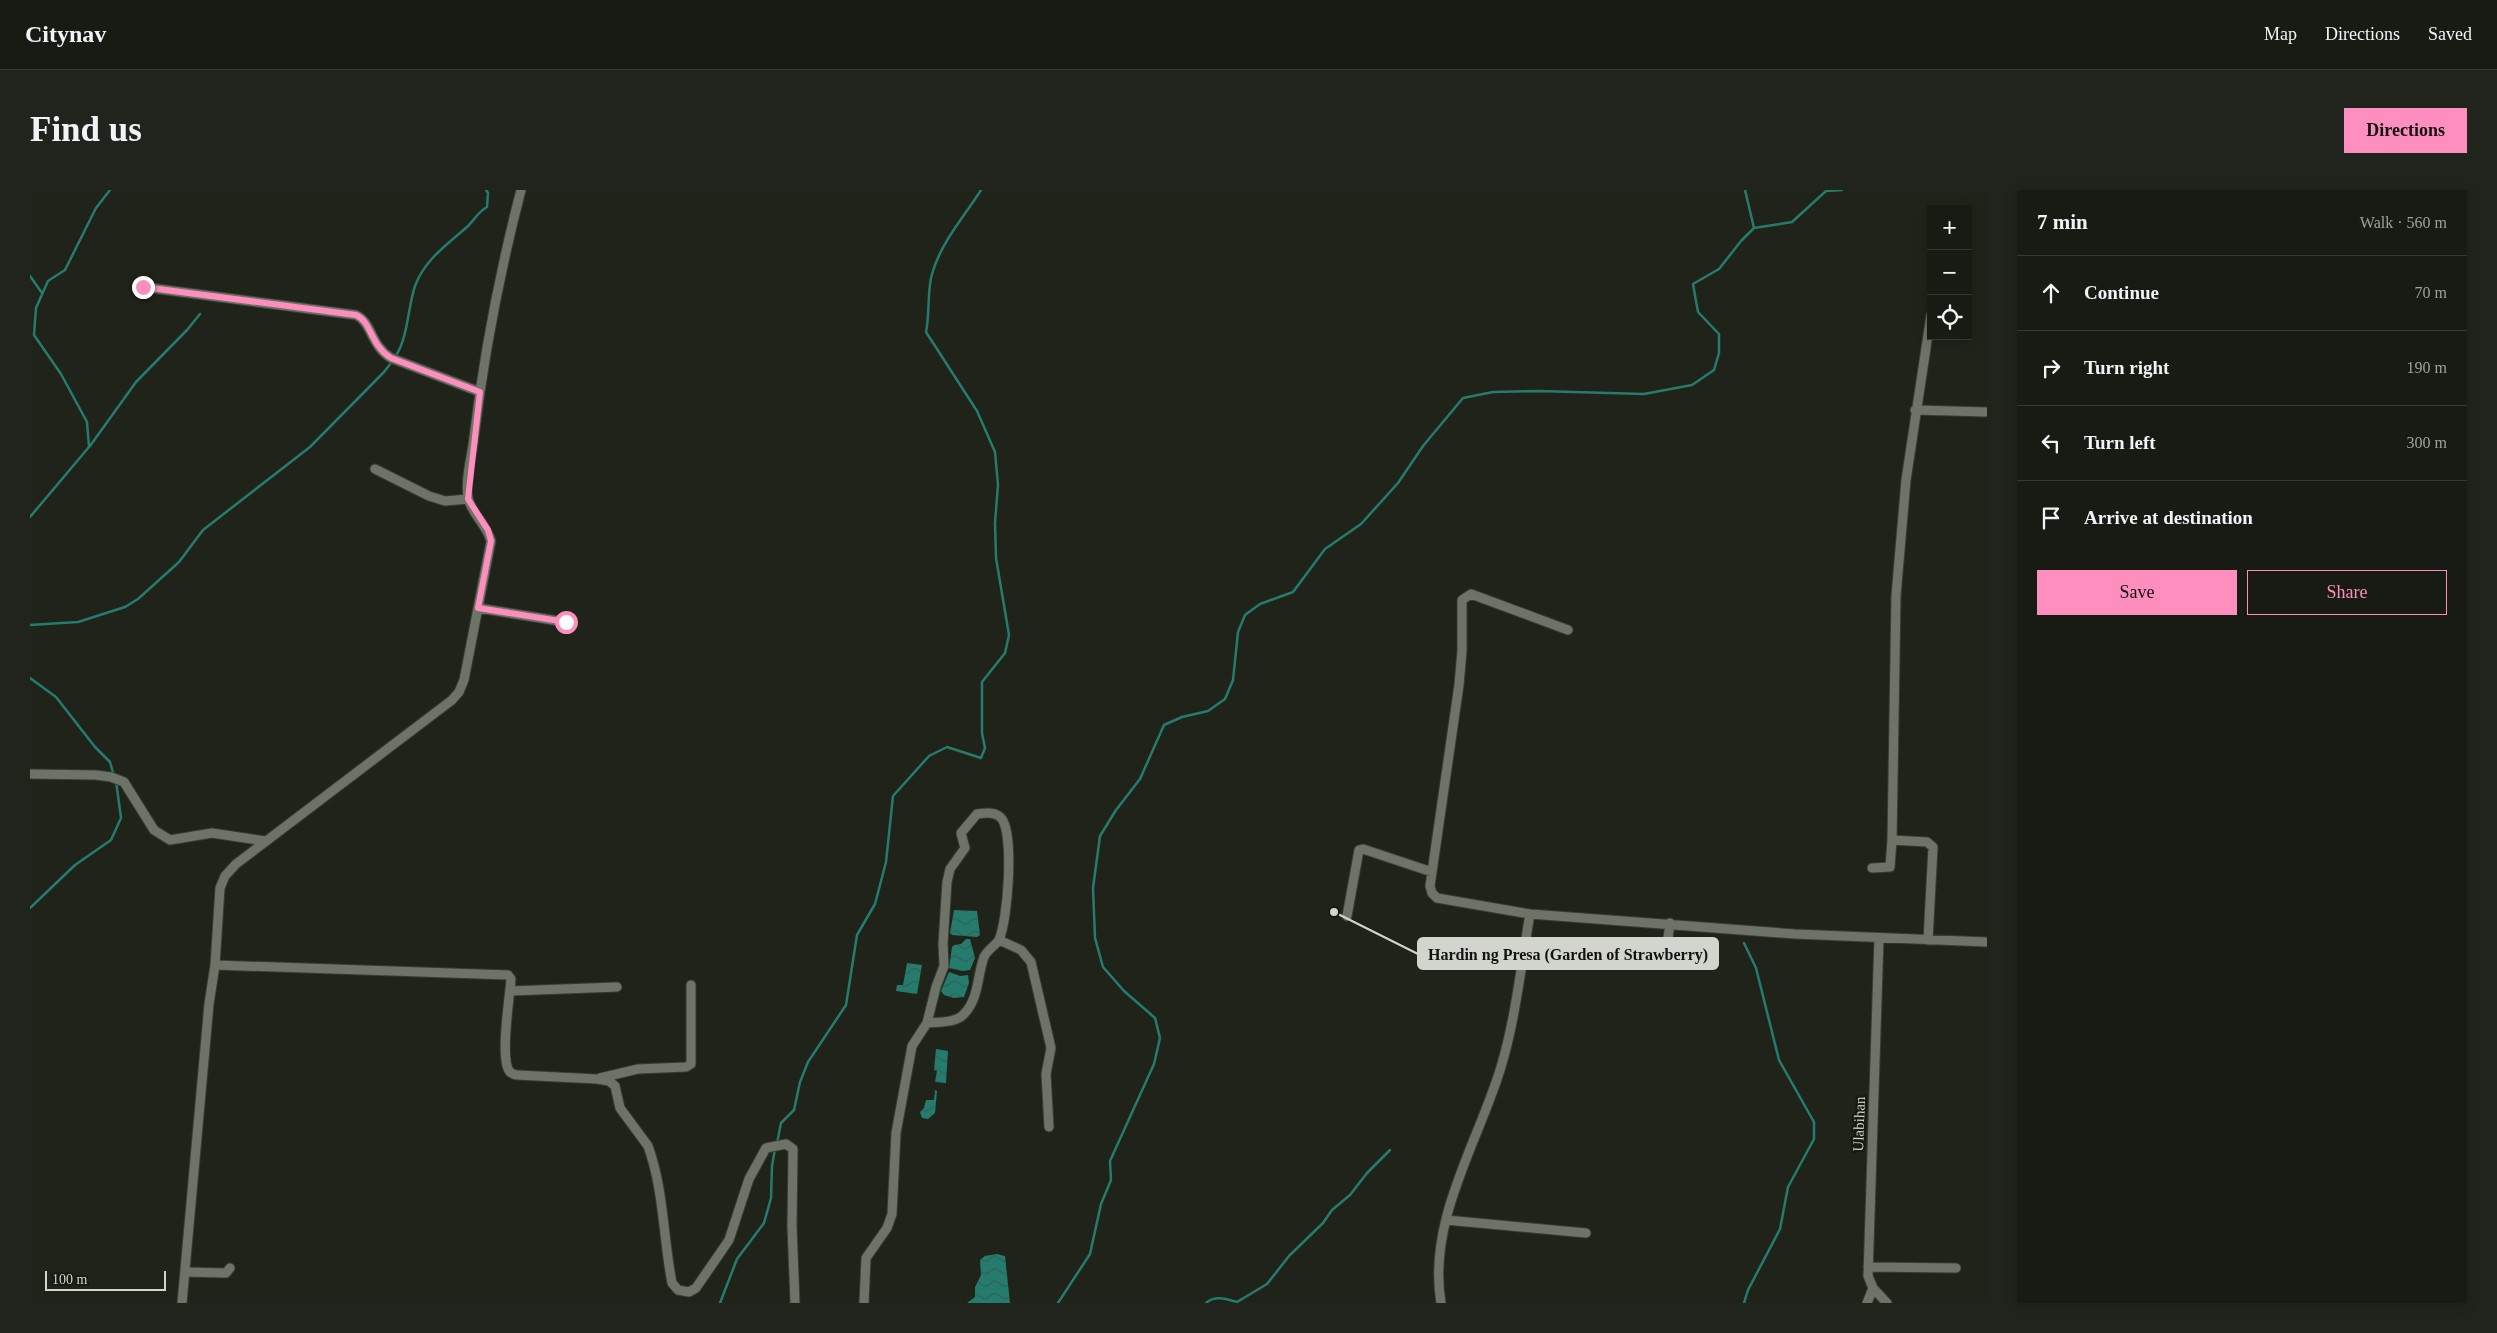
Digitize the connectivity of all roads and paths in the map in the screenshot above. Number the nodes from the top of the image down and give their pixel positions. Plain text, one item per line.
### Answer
1 (522, 190) edge
2 (143, 287) dead end
3 (1927, 339) edge
4 (480, 392) junction
5 (1915, 410) junction
6 (1987, 412) edge
7 (375, 469) dead end
8 (468, 499) junction
9 (478, 608) junction
10 (566, 622) dead end
11 (1568, 630) dead end
12 (30, 774) edge
13 (1892, 840) junction
14 (265, 842) junction
15 (1872, 868) dead end
16 (1432, 872) junction
17 (1530, 914) junction
18 (1347, 916) dead end
19 (1670, 923) junction
20 (1878, 938) junction
21 (998, 940) junction
22 (1928, 940) junction
23 (1987, 942) edge
24 (1667, 946) junction
25 (1643, 950) dead end
26 (1665, 963) dead end
27 (215, 965) junction
28 (691, 985) dead end
29 (617, 987) dead end
30 (510, 991) junction
31 (928, 1023) junction
32 (598, 1079) junction
33 (1049, 1127) dead end
34 (1446, 1220) junction
35 (1586, 1233) dead end
36 (1868, 1267) junction
37 (230, 1268) dead end
38 (1956, 1268) dead end
39 (185, 1272) junction
40 (1873, 1288) junction
41 (182, 1303) edge
42 (795, 1303) edge
43 (864, 1303) edge
44 (1441, 1303) edge
45 (1867, 1303) edge
46 (1887, 1303) edge

1 - 4 street
2 - 4 street
3 - 5 street
4 - 8 street
5 - 6 street
5 - 13 street
7 - 8 street
8 - 9 street
9 - 10 street
9 - 14 street
11 - 16 street
12 - 14 street
13 - 15 street
13 - 22 street
14 - 27 street
16 - 17 street
16 - 18 street
17 - 19 street
17 - 34 street
19 - 20 street
19 - 24 street
20 - 22 street
20 - 36 street, Ulabihan
21 - 31 street
21 - 31 street
21 - 33 street
22 - 23 street
24 - 25 street
24 - 26 street
27 - 30 street
27 - 39 street
28 - 32 street
29 - 30 street
30 - 32 street
31 - 43 street
32 - 42 street
34 - 35 street
34 - 44 street
36 - 38 street
36 - 40 street, Ulabihan
37 - 39 street
39 - 41 street
40 - 45 street
40 - 46 street, Ulabihan

